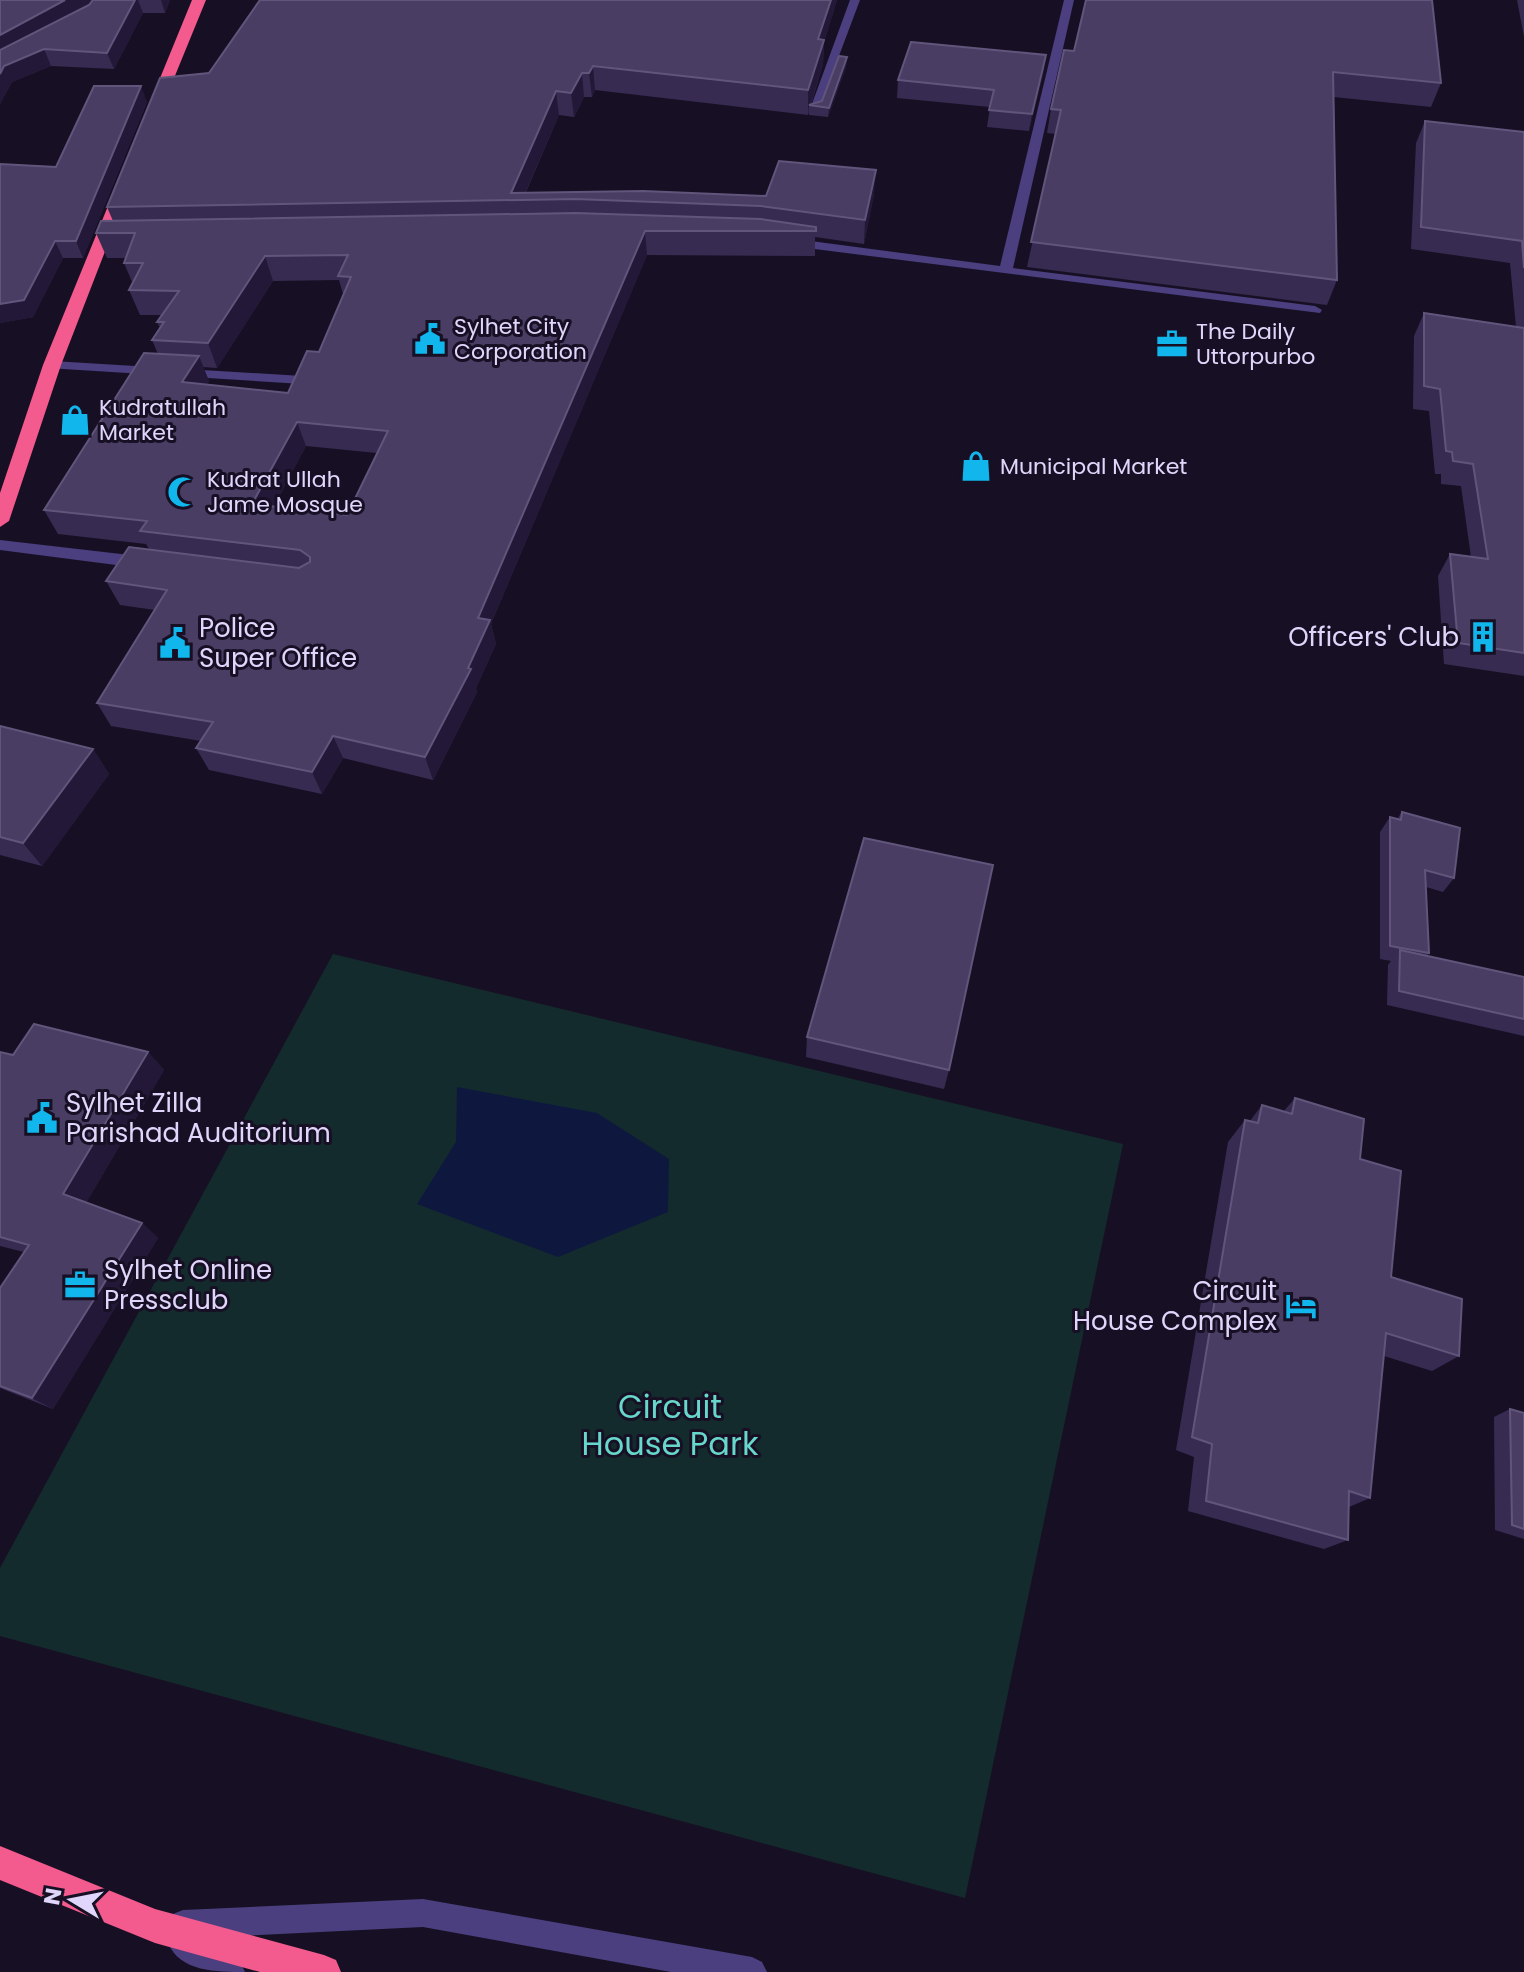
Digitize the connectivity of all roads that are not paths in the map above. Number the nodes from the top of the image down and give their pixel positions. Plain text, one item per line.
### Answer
1 (199, 0) edge
2 (855, 0) edge
3 (1069, 0) edge
4 (813, 109) edge
5 (147, 127) edge
6 (130, 169) edge
7 (777, 240) edge
8 (1006, 271) junction
9 (1315, 310) edge
10 (52, 365) junction
11 (302, 380) edge
12 (0, 521) edge
13 (0, 545) edge
14 (170, 566) edge
15 (0, 1863) edge
16 (155, 1926) junction
17 (230, 1972) edge
18 (324, 1972) edge
19 (752, 1972) edge

1 - 5 highway
2 - 4 street
3 - 8 street
6 - 10 highway
7 - 8 street
8 - 9 street
10 - 11 street
10 - 12 highway
13 - 14 street
15 - 16 highway
16 - 17 street
16 - 18 highway
16 - 19 street

